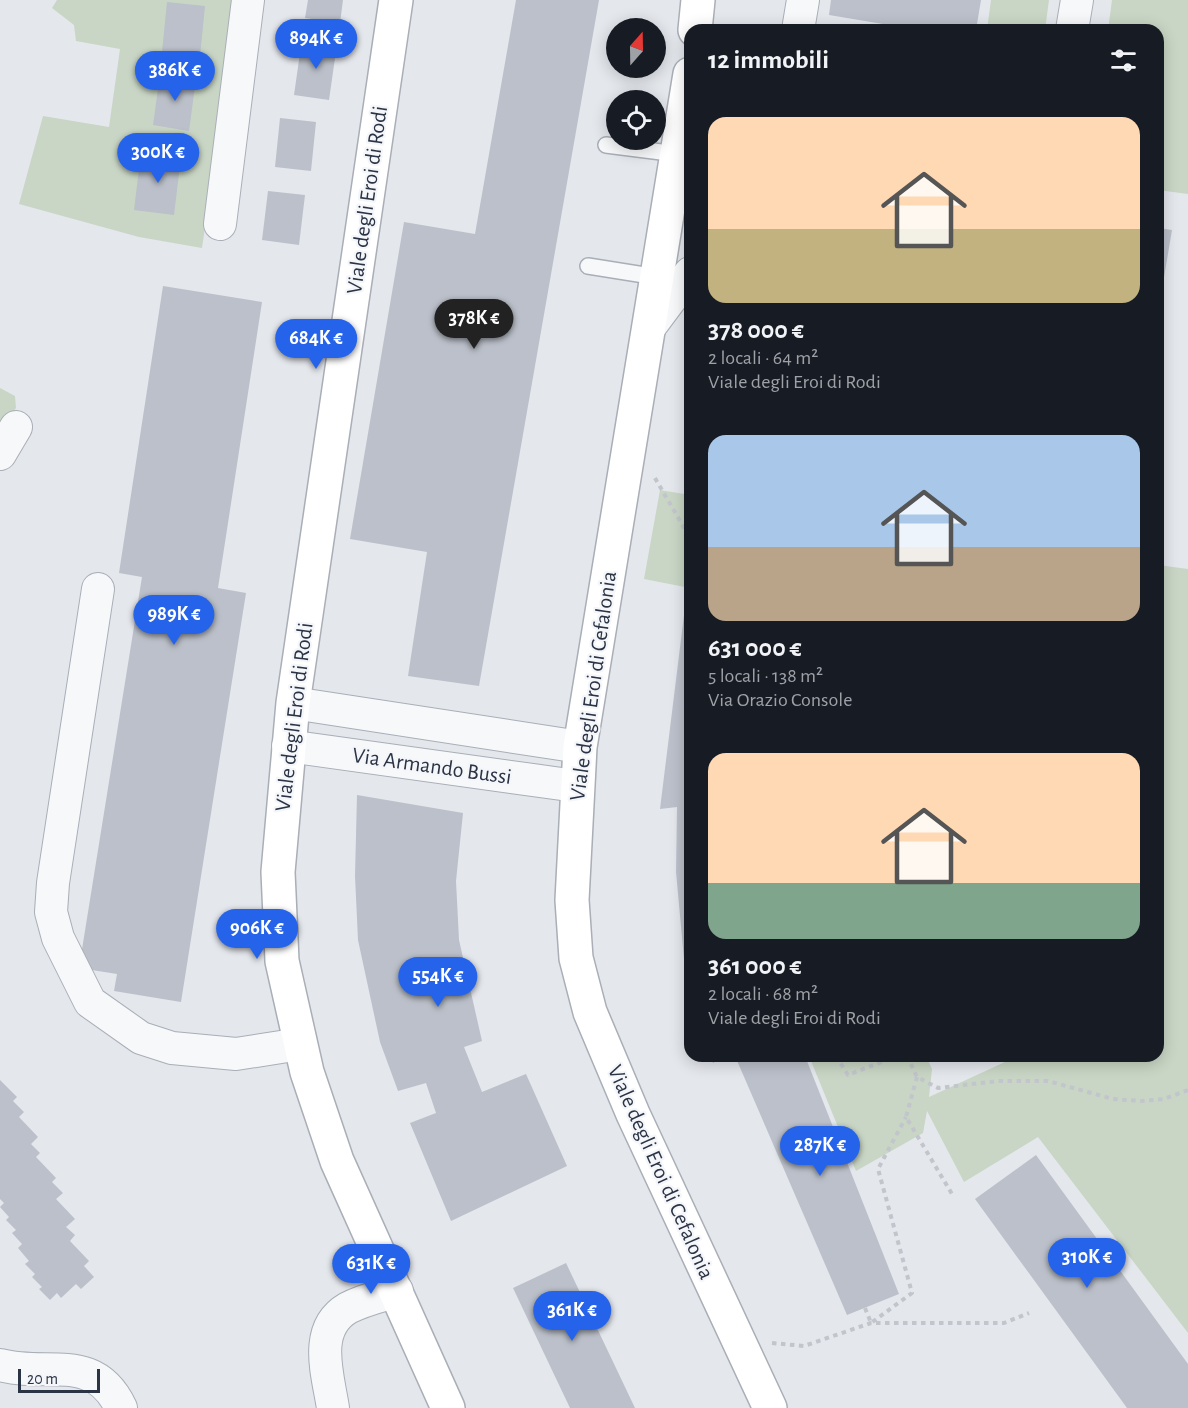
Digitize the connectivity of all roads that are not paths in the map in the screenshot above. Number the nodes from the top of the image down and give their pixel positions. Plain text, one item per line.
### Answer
1 (248, 0) edge
2 (396, 0) edge
3 (698, 0) edge
4 (803, 0) edge
5 (1077, 0) edge
6 (696, 24) edge
7 (799, 24) edge
8 (1073, 24) edge
9 (684, 111) edge
10 (645, 150) edge
11 (677, 154) junction
12 (220, 224) dead end
13 (588, 266) dead end
14 (657, 277) junction
15 (684, 281) edge
16 (649, 328) junction
17 (16, 427) dead end
18 (0, 454) edge
19 (98, 589) dead end
20 (293, 703) junction
21 (288, 746) junction
22 (580, 747) junction
23 (576, 786) junction
24 (300, 1044) junction
25 (397, 1291) junction
26 (0, 1365) edge
27 (122, 1408) edge
28 (333, 1408) edge
29 (448, 1408) edge
30 (770, 1408) edge

1 - 12 street
2 - 20 main road, Viale degli Eroi di Rodi
3 - 6 main road
4 - 7 street
5 - 8 street
9 - 11 main road, Viale degli Eroi di Cefalonia
10 - 11 lane
11 - 14 main road, Viale degli Eroi di Cefalonia
13 - 14 lane
14 - 16 main road, Viale degli Eroi di Cefalonia
15 - 16 street
16 - 22 main road, Viale degli Eroi di Cefalonia
17 - 18 street
19 - 24 street
20 - 21 main road, Viale degli Eroi di Rodi
20 - 22 street, Via Armando Bussi
21 - 23 street, Via Armando Bussi
21 - 24 main road, Viale degli Eroi di Rodi
22 - 23 main road, Viale degli Eroi di Cefalonia
23 - 30 main road, Viale degli Eroi di Cefalonia
24 - 25 main road, Viale degli Eroi di Rodi
25 - 28 street
25 - 29 main road, Viale degli Eroi di Rodi
26 - 27 street

